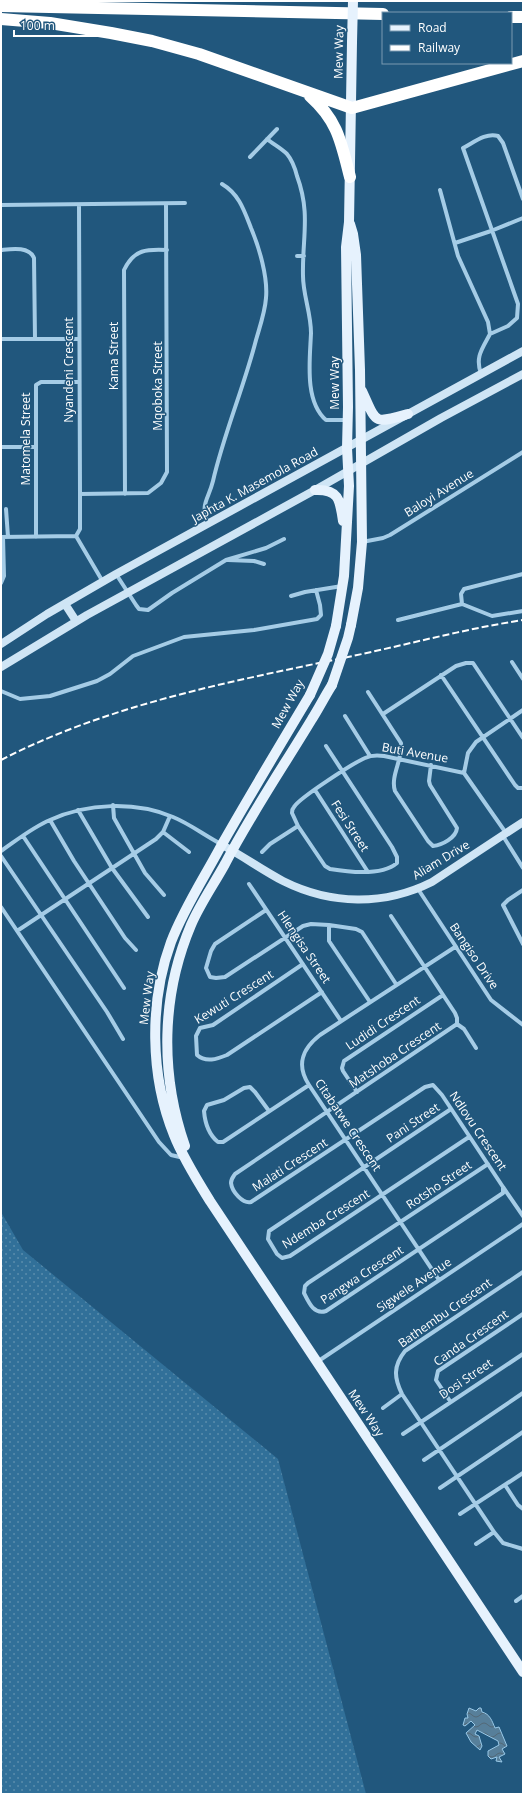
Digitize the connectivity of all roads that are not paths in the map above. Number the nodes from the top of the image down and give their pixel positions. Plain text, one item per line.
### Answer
1 (353, 1) edge
2 (1, 6) edge
3 (382, 14) edge
4 (512, 17) edge
5 (523, 17) edge
6 (1, 19) edge
7 (523, 61) edge
8 (306, 92) junction
9 (352, 108) junction
10 (277, 129) dead end
11 (267, 139) junction
12 (250, 157) dead end
13 (350, 177) junction
14 (222, 184) dead end
15 (440, 190) dead end
16 (523, 199) edge
17 (185, 203) dead end
18 (166, 204) junction
19 (1, 205) edge
20 (79, 205) junction
21 (523, 218) edge
22 (349, 222) junction
23 (491, 231) junction
24 (455, 243) junction
25 (1, 250) edge
26 (167, 250) junction
27 (296, 256) dead end
28 (304, 256) junction
29 (490, 334) junction
30 (1, 339) edge
31 (35, 339) junction
32 (79, 339) junction
33 (523, 351) edge
34 (481, 374) junction
35 (523, 374) edge
36 (79, 382) junction
37 (360, 386) junction
38 (408, 414) junction
39 (348, 420) junction
40 (360, 440) junction
41 (36, 446) junction
42 (1, 447) edge
43 (347, 448) junction
44 (523, 452) edge
45 (361, 464) junction
46 (348, 471) junction
47 (315, 490) junction
48 (80, 494) junction
49 (125, 494) junction
50 (6, 509) dead end
51 (208, 524) junction
52 (76, 536) junction
53 (4, 537) edge
54 (36, 537) junction
55 (284, 539) dead end
56 (362, 542) junction
57 (346, 546) junction
58 (226, 560) junction
59 (264, 564) dead end
60 (116, 574) junction
61 (523, 574) edge
62 (103, 582) junction
63 (1, 583) edge
64 (342, 586) junction
65 (316, 590) junction
66 (128, 593) junction
67 (291, 596) dead end
68 (65, 604) junction
69 (462, 604) junction
70 (523, 611) edge
71 (398, 620) dead end
72 (76, 621) junction
73 (1, 644) edge
74 (512, 662) dead end
75 (1, 667) edge
76 (441, 675) junction
77 (523, 679) edge
78 (1, 692) edge
79 (368, 692) dead end
80 (523, 710) edge
81 (383, 714) junction
82 (345, 716) dead end
83 (510, 718) junction
84 (482, 736) junction
85 (523, 738) edge
86 (326, 746) dead end
87 (370, 756) junction
88 (399, 759) junction
89 (431, 765) junction
90 (343, 772) junction
91 (464, 773) junction
92 (523, 788) edge
93 (315, 790) junction
94 (113, 805) junction
95 (78, 810) junction
96 (170, 816) junction
97 (50, 820) junction
98 (523, 822) edge
99 (298, 826) junction
100 (164, 832) junction
101 (504, 835) junction
102 (23, 836) junction
103 (222, 845) junction
104 (232, 850) junction
105 (1, 851) edge
106 (189, 852) dead end
107 (262, 852) dead end
108 (135, 853) junction
109 (1, 856) edge
110 (112, 868) junction
111 (523, 868) edge
112 (368, 872) junction
113 (89, 883) junction
114 (249, 884) dead end
115 (418, 889) junction
116 (523, 890) edge
117 (164, 895) dead end
118 (64, 899) junction
119 (1, 906) edge
120 (266, 910) junction
121 (41, 915) junction
122 (391, 916) dead end
123 (148, 917) dead end
124 (329, 925) junction
125 (17, 931) junction
126 (285, 938) junction
127 (523, 944) edge
128 (455, 946) junction
129 (136, 950) dead end
130 (303, 964) junction
131 (424, 966) junction
132 (396, 984) junction
133 (124, 988) dead end
134 (322, 992) junction
135 (444, 995) junction
136 (370, 1002) junction
137 (341, 1021) junction
138 (457, 1024) junction
139 (523, 1025) edge
140 (123, 1039) dead end
141 (476, 1048) dead end
142 (309, 1085) junction
143 (357, 1092) junction
144 (452, 1109) junction
145 (269, 1111) junction
146 (328, 1112) junction
147 (469, 1137) junction
148 (346, 1140) junction
149 (188, 1161) junction
150 (488, 1164) junction
151 (365, 1167) junction
152 (503, 1187) junction
153 (383, 1195) junction
154 (523, 1216) edge
155 (400, 1222) junction
156 (523, 1224) edge
157 (419, 1250) junction
158 (523, 1272) edge
159 (439, 1280) junction
160 (523, 1314) edge
161 (523, 1354) edge
162 (317, 1362) junction
163 (523, 1393) edge
164 (402, 1394) junction
165 (450, 1401) junction
166 (383, 1408) dead end
167 (421, 1422) junction
168 (523, 1432) edge
169 (403, 1434) dead end
170 (439, 1448) junction
171 (424, 1460) dead end
172 (523, 1473) edge
173 (457, 1476) junction
174 (505, 1485) junction
175 (440, 1488) dead end
176 (475, 1504) junction
177 (523, 1509) edge
178 (460, 1514) dead end
179 (494, 1532) junction
180 (476, 1544) dead end
181 (523, 1549) edge
182 (523, 1596) edge
183 (516, 1601) dead end
184 (523, 1672) edge

1 - 9 main road, Mew Way, bridge
2 - 3 highway
4 - 5 highway
6 - 8 highway
7 - 9 highway
8 - 9 highway
8 - 13 highway
9 - 13 main road, Mew Way
10 - 11 street
11 - 12 street
11 - 28 street
13 - 22 main road, Mew Way
14 - 51 street
15 - 24 street
16 - 23 street
17 - 18 street
18 - 20 street
18 - 26 street, Mqoboka Street
19 - 20 street
20 - 32 street, Nyandeni Crescent
21 - 23 street
22 - 37 main road, Mew Way
22 - 39 main road, Mew Way
23 - 24 street
23 - 29 street
24 - 29 street
25 - 31 street
26 - 49 street, Mqoboka Street
26 - 49 street, Kama Street
27 - 28 street
28 - 39 street
29 - 34 street
30 - 31 street
31 - 32 street
32 - 36 street, Nyandeni Crescent
33 - 34 main road, Japhta K. Masemola Road
34 - 38 main road, Japhta K. Masemola Road
35 - 45 main road
36 - 41 street, Matomela Street
36 - 48 street, Nyandeni Crescent
37 - 38 main road
37 - 40 main road, Mew Way
38 - 40 main road, Japhta K. Masemola Road
39 - 43 main road, Mew Way
40 - 43 main road, Japhta K. Masemola Road
40 - 45 main road, Mew Way
41 - 42 street
41 - 54 street, Matomela Street
43 - 46 main road, Mew Way
43 - 51 main road, Japhta K. Masemola Road
44 - 56 street, Baloyi Avenue
45 - 46 main road
45 - 56 main road, Mew Way
46 - 47 main road
46 - 57 main road, Mew Way
47 - 57 main road
47 - 66 main road
48 - 49 street, Mqoboka Street
48 - 52 street, Nyandeni Crescent
50 - 53 street
51 - 60 main road, Japhta K. Masemola Road
52 - 54 street
52 - 62 street
53 - 54 street
53 - 63 street
55 - 58 street
56 - 104 main road, Mew Way, bridge
57 - 64 main road, Mew Way
58 - 59 street
58 - 66 street
60 - 62 main road, Japhta K. Masemola Road
60 - 66 street
61 - 69 street
62 - 68 main road, Japhta K. Masemola Road
64 - 65 street
64 - 103 main road, Mew Way, bridge
65 - 67 street
65 - 78 street
66 - 72 main road
68 - 72 main road
68 - 73 main road, Japhta K. Masemola Road
69 - 70 street
69 - 71 street
72 - 75 main road
74 - 77 street
76 - 81 street
76 - 83 street
76 - 84 street
79 - 81 street
80 - 83 street
81 - 88 street
82 - 87 street
83 - 84 street
83 - 85 street
84 - 91 street
84 - 92 street
86 - 90 street
87 - 88 street, Buti Avenue
87 - 90 street, Buti Avenue
88 - 89 street, Buti Avenue
88 - 89 street
89 - 91 street, Buti Avenue
90 - 93 street, Buti Avenue
90 - 112 street
91 - 101 street
93 - 99 street, Buti Avenue
93 - 112 street, Fesi Street
94 - 95 street
94 - 96 street
94 - 108 street
95 - 97 street
95 - 110 street
96 - 100 street
96 - 103 street
97 - 102 street
97 - 113 street
98 - 101 main road, Aliam Drive
99 - 107 street
99 - 112 street
100 - 106 street
100 - 108 street
101 - 111 street
101 - 115 main road, Aliam Drive
102 - 105 street
102 - 118 street
103 - 104 main road, Aliam Drive
103 - 149 main road, Mew Way
104 - 115 main road, Aliam Drive
104 - 149 main road, Mew Way
108 - 110 street
108 - 117 street
109 - 121 street
110 - 113 street
110 - 123 street
113 - 118 street
113 - 129 street
114 - 120 street, Hlengisa Street
115 - 128 street, Bangiso Drive
116 - 127 street
118 - 121 street
118 - 133 street
119 - 125 street
120 - 126 street, Hlengisa Street
120 - 126 street
121 - 125 street
121 - 140 street
122 - 131 street, Matshoba Crescent
124 - 126 street
124 - 132 street
124 - 136 street
125 - 149 street
126 - 130 street, Hlengisa Street
128 - 131 street, Citabatwe Crescent
128 - 139 street, Bangiso Drive
130 - 134 street, Hlengisa Street
130 - 134 street, Kewuti Crescent
131 - 132 street, Citabatwe Crescent
131 - 135 street, Matshoba Crescent
132 - 136 street, Citabatwe Crescent
134 - 137 street, Hlengisa Street
135 - 138 street, Matshoba Crescent
135 - 143 street, Ludidi Crescent
136 - 137 street, Citabatwe Crescent
137 - 142 street, Citabatwe Crescent
138 - 141 street
138 - 143 street, Matshoba Crescent
142 - 145 street
142 - 146 street, Citabatwe Crescent
143 - 146 street, Matshoba Crescent
144 - 147 street, Ndlovu Crescent
144 - 148 street, Ndlovu Crescent
144 - 151 street, Pani Street
145 - 145 street
146 - 148 street, Citabatwe Crescent
146 - 148 street, Malati Crescent
147 - 150 street, Ndlovu Crescent
147 - 153 street
148 - 151 street, Citabatwe Crescent
149 - 162 main road, Mew Way
150 - 152 street, Ndlovu Crescent
150 - 155 street, Rotsho Street
151 - 153 street, Citabatwe Crescent
151 - 153 street, Ndemba Crescent
152 - 154 street
152 - 157 street, Ndlovu Crescent
153 - 155 street, Citabatwe Crescent
155 - 157 street, Citabatwe Crescent
155 - 157 street, Pangwa Crescent
156 - 159 street, Sigwele Avenue
157 - 159 street, Citabatwe Crescent
158 - 164 street, Bathembu Crescent
159 - 162 street, Sigwele Avenue
160 - 165 street, Canda Crescent
161 - 165 street, Dosi Street
162 - 184 main road, Mew Way
163 - 170 street
164 - 166 street
164 - 167 street, Bathembu Crescent
165 - 167 street, Dosi Street
167 - 169 street
167 - 170 street, Bathembu Crescent
168 - 173 street
170 - 171 street
170 - 173 street, Bathembu Crescent
172 - 174 street
173 - 175 street
173 - 176 street, Bathembu Crescent
174 - 176 street
174 - 177 street
176 - 178 street
176 - 179 street, Bathembu Crescent
179 - 180 street
179 - 181 street, Bathembu Crescent
182 - 183 street

